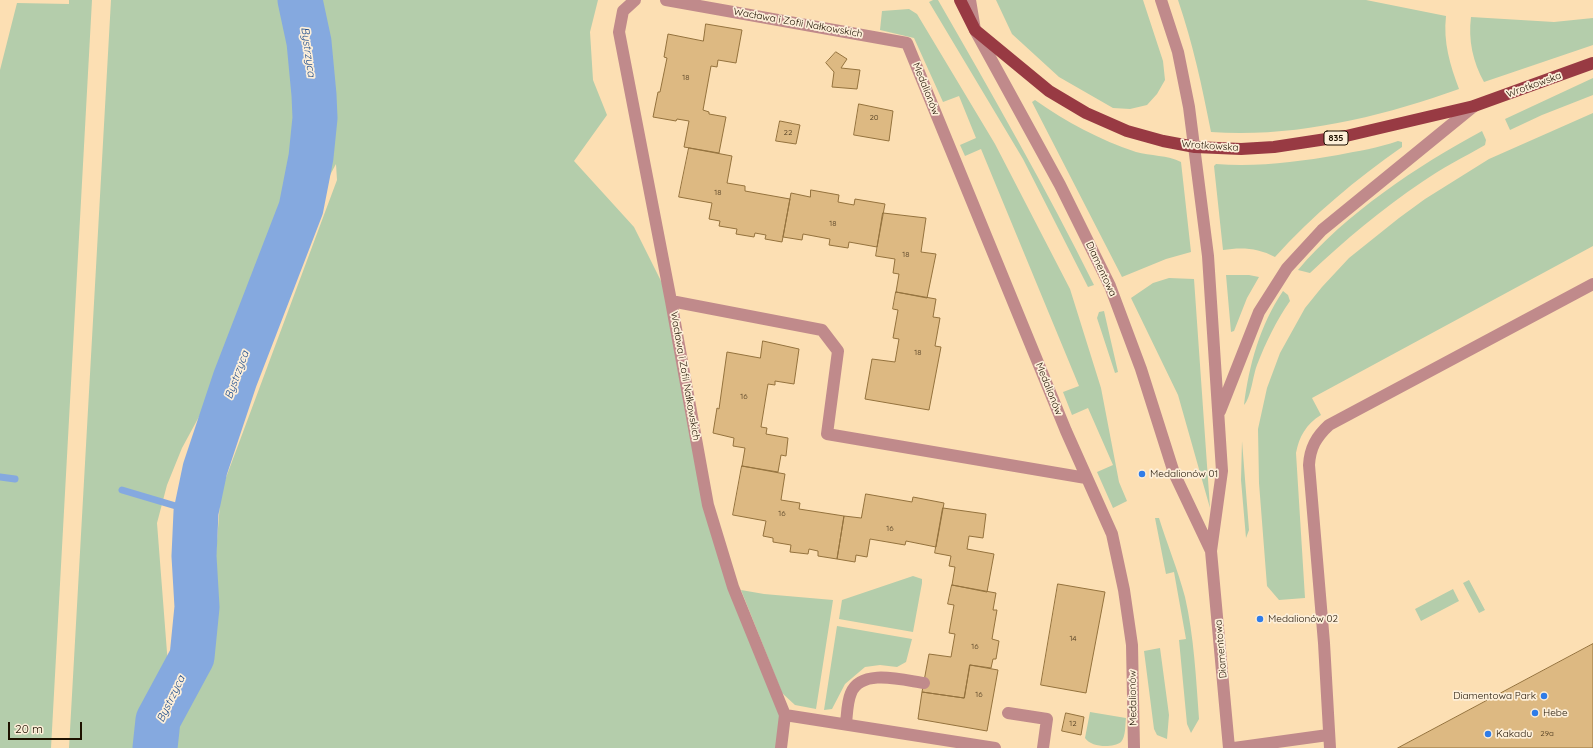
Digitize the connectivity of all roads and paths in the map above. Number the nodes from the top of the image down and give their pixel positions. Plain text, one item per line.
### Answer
1 (635, 0) edge
2 (666, 0) edge
3 (960, 0) edge
4 (970, 0) edge
5 (1161, 0) edge
6 (975, 30) junction
7 (907, 43) joint
8 (1593, 63) edge
9 (1474, 106) junction
10 (1195, 147) junction
11 (1593, 284) edge
12 (672, 301) junction
13 (1219, 414) junction
14 (1086, 478) junction
15 (1211, 551) junction
16 (924, 683) dead end
17 (1008, 713) dead end
18 (786, 715) junction
19 (846, 724) junction
20 (1328, 736) junction
21 (780, 748) edge
22 (995, 748) edge
23 (1042, 748) edge
24 (1134, 748) edge
25 (1229, 748) edge
26 (1234, 748) edge
27 (1330, 748) edge

1 - 12 street, Wacława i Zofii Nałkowskich
2 - 7 street, Wacława i Zofii Nałkowskich
3 - 6 main road, Diamentowa / 835
4 - 6 street
5 - 10 street, Diamentowa
6 - 10 main road, Wrotkowska / 835
6 - 15 street, Diamentowa
7 - 14 street, Medalionów
8 - 9 main road, Wrotkowska / 835
9 - 10 main road, Wrotkowska / 835
9 - 13 street, Wrotkowska
10 - 13 street, Diamentowa
11 - 20 street
12 - 14 street
12 - 18 street, Wacława i Zofii Nałkowskich
13 - 15 street, Diamentowa
14 - 24 street, Medalionów
15 - 25 street, Diamentowa
16 - 19 street
17 - 23 street
18 - 19 street
18 - 21 street
19 - 22 street
20 - 26 street
20 - 27 street

